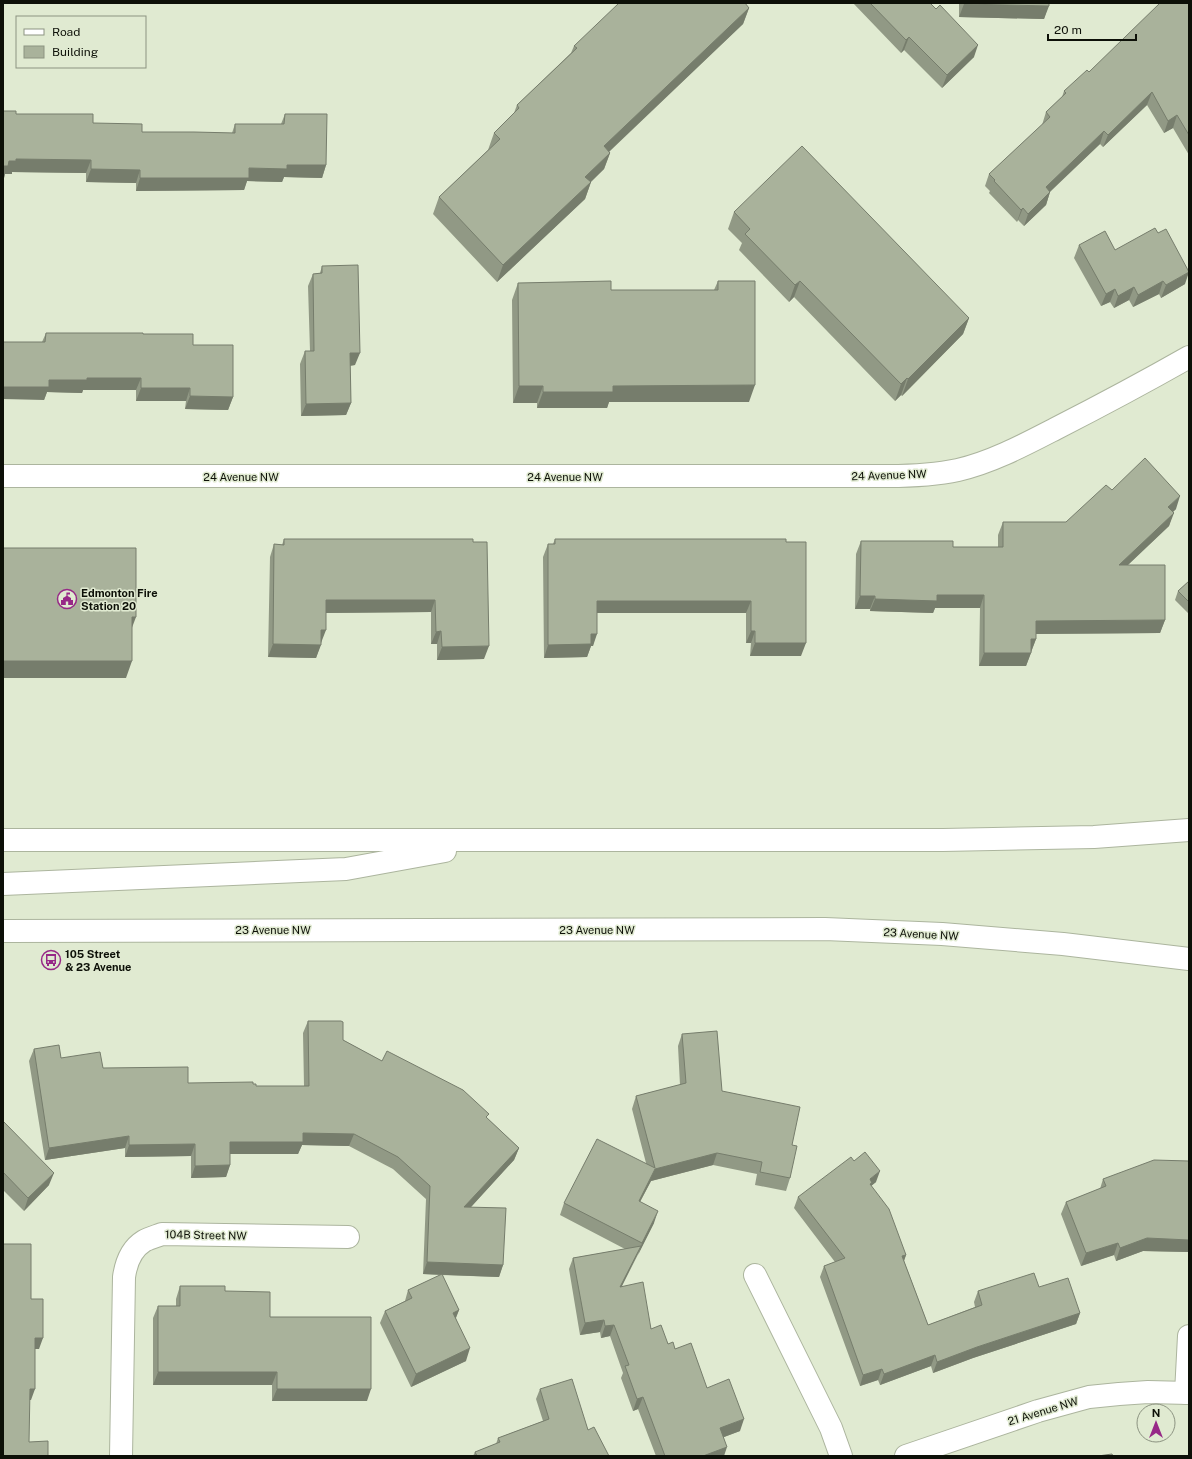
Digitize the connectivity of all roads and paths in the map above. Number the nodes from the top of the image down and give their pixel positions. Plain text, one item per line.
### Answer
1 (1189, 357) edge
2 (3, 476) edge
3 (1189, 830) edge
4 (3, 840) edge
5 (497, 841) junction
6 (3, 884) edge
7 (3, 931) edge
8 (1189, 958) edge
9 (348, 1237) dead end
10 (755, 1275) dead end
11 (1189, 1336) edge
12 (1187, 1393) edge
13 (122, 1456) edge
14 (841, 1456) edge
15 (906, 1456) edge

1 - 2 main road, 24 Avenue NW
3 - 5 main road
4 - 5 main road
5 - 6 main road
7 - 8 main road, 23 Avenue NW
9 - 13 main road, 104B Street NW
10 - 14 main road
11 - 12 main road, 21 Avenue NW
12 - 15 main road, 21 Avenue NW

